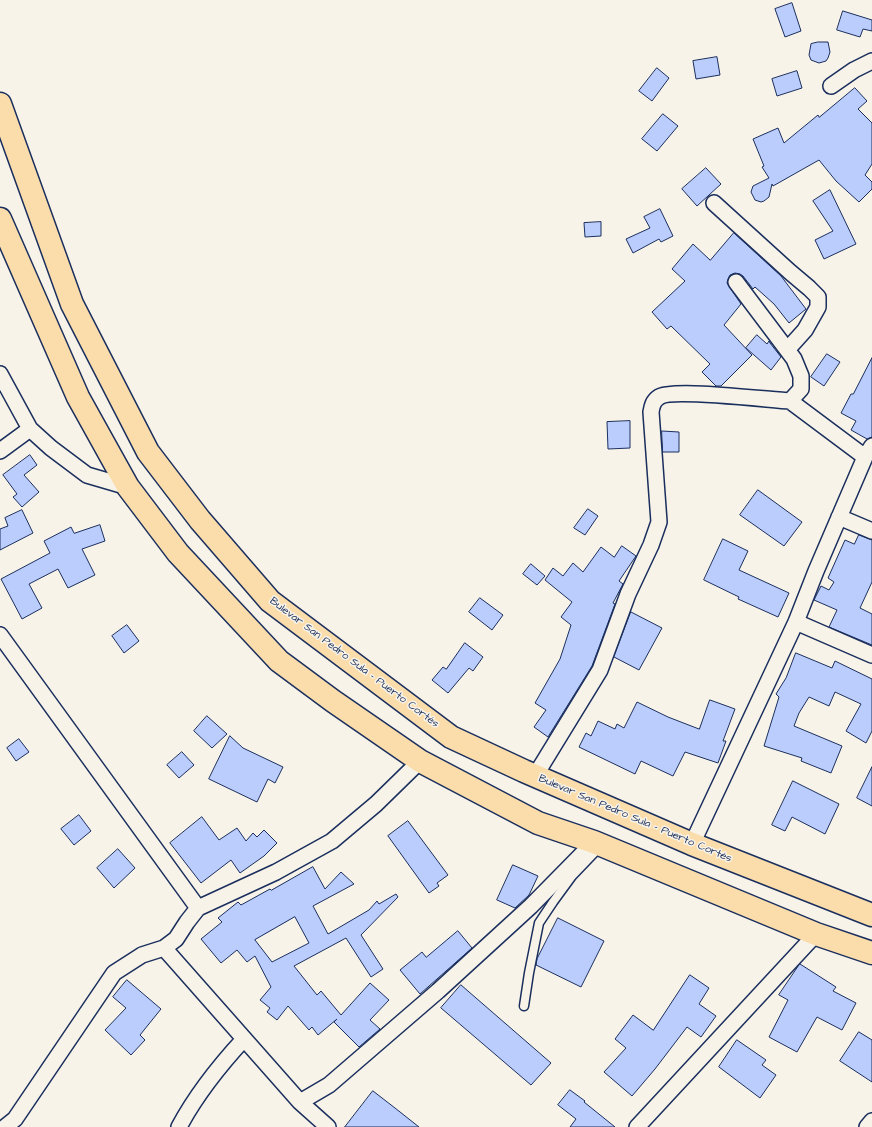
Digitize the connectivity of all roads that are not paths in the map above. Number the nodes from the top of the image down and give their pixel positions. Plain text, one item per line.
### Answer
1 (872, 61) edge
2 (831, 86) dead end
3 (0, 104) edge
4 (714, 203) dead end
5 (0, 219) edge
6 (736, 282) dead end
7 (787, 350) junction
8 (0, 374) edge
9 (790, 401) junction
10 (30, 429) junction
11 (0, 451) edge
12 (869, 452) edge
13 (128, 487) junction
14 (839, 517) junction
15 (872, 532) edge
16 (796, 622) junction
17 (0, 635) edge
18 (872, 655) edge
19 (420, 761) junction
20 (535, 776) junction
21 (597, 844) junction
22 (692, 844) junction
23 (198, 908) junction
24 (872, 916) edge
25 (816, 934) junction
26 (164, 948) junction
27 (872, 953) edge
28 (524, 1006) dead end
29 (244, 1039) junction
30 (300, 1102) junction
31 (872, 1121) edge
32 (5, 1127) edge
33 (180, 1127) edge
34 (328, 1127) edge
35 (638, 1127) edge
36 (867, 1127) edge

1 - 2 street
3 - 20 highway, Bulevar San Pedro Sula - Puerto Cortés
4 - 7 street
5 - 13 highway
6 - 7 street
7 - 9 street
8 - 10 street
9 - 12 street
9 - 20 street
10 - 11 street
10 - 13 street
12 - 14 street
13 - 19 highway
14 - 15 street
14 - 16 street
16 - 18 street
16 - 22 street
17 - 23 street
19 - 21 highway
19 - 23 street
20 - 22 highway, Bulevar San Pedro Sula - Puerto Cortés
21 - 25 highway
21 - 28 lane
21 - 30 street
22 - 24 highway, Bulevar San Pedro Sula - Puerto Cortés
23 - 26 street
25 - 27 highway
25 - 35 street
26 - 29 street
26 - 32 street
29 - 30 street
29 - 33 street
30 - 34 street
31 - 36 street

